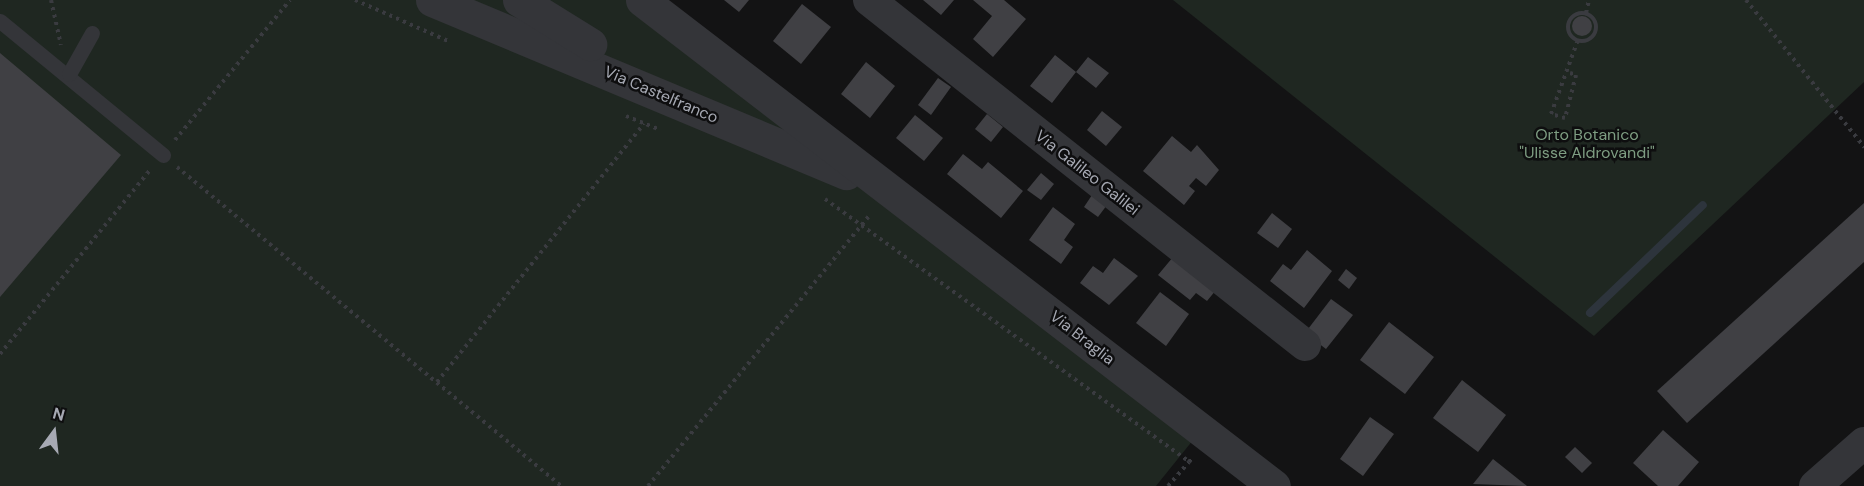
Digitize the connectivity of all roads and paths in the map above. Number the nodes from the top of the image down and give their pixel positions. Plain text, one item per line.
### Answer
1 (51, 0) edge
2 (290, 0) edge
3 (355, 0) edge
4 (432, 0) edge
5 (519, 0) edge
6 (642, 0) edge
7 (869, 0) edge
8 (1589, 0) edge
9 (1746, 0) edge
10 (1586, 13) junction
11 (0, 21) edge
12 (92, 33) dead end
13 (1578, 40) junction
14 (456, 44) dead end
15 (1570, 73) junction
16 (69, 74) junction
17 (623, 115) dead end
18 (644, 124) junction
19 (666, 132) dead end
20 (1864, 147) edge
21 (163, 155) junction
22 (889, 192) junction
23 (818, 194) dead end
24 (864, 222) junction
25 (1305, 345) dead end
26 (0, 354) edge
27 (436, 382) junction
28 (1864, 443) edge
29 (1199, 447) dead end
30 (1189, 462) junction
31 (561, 486) edge
32 (648, 486) edge
33 (1168, 486) edge
34 (1274, 486) edge
35 (1815, 486) edge

1 - 16 path
2 - 21 path
3 - 14 path
4 - 22 street, Via Castelfranco
5 - 22 street, Via Braglia
6 - 22 street, Via Braglia
7 - 25 street, Via Galileo Galilei
8 - 10 path
9 - 20 path
10 - 13 path
10 - 13 path
11 - 16 lane
12 - 16 lane
13 - 15 path
15 - 15 path
16 - 21 lane
17 - 18 path
18 - 19 path
18 - 27 path
21 - 26 path
21 - 27 path
22 - 24 path
22 - 34 street, Via Braglia
23 - 24 path
24 - 30 path
24 - 32 path
27 - 31 path
28 - 35 street
29 - 30 path
30 - 33 path

